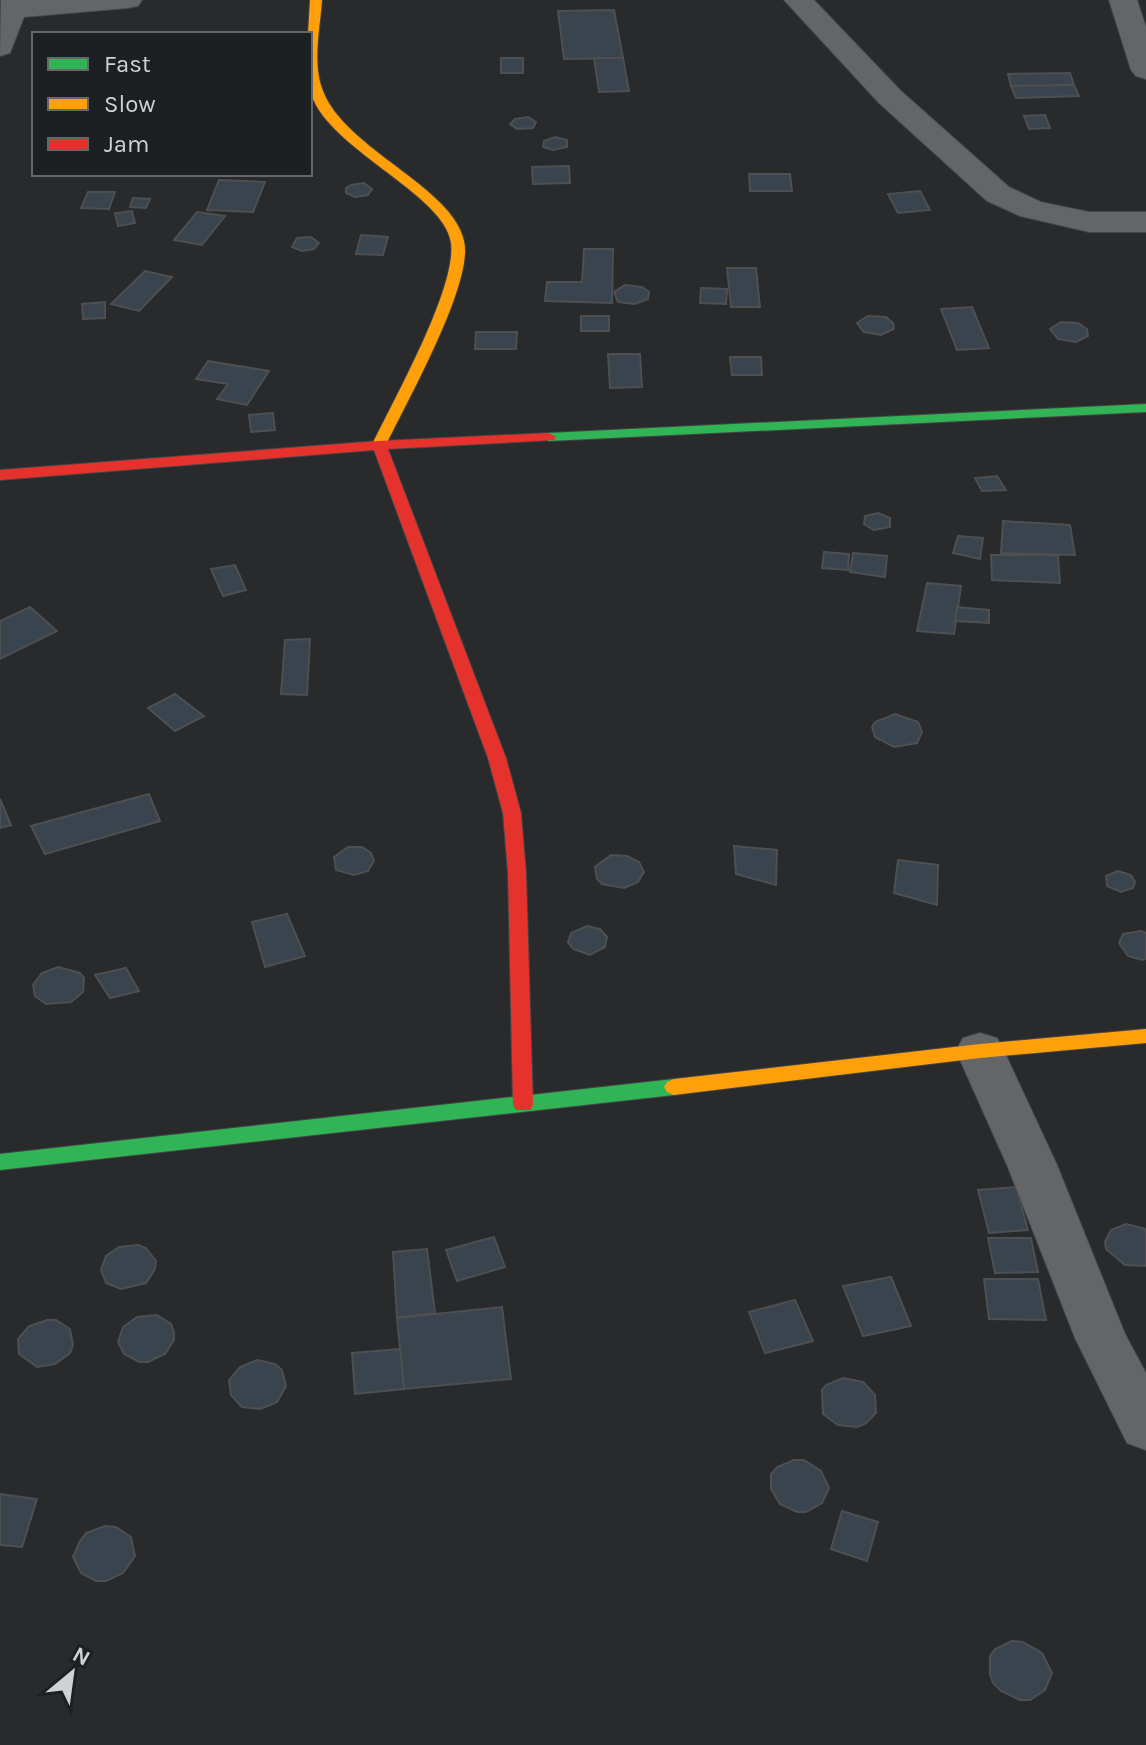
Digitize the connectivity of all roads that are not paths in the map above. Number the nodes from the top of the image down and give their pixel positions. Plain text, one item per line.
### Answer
1 (128, 0) edge
2 (316, 0) edge
3 (798, 0) edge
4 (1123, 0) edge
5 (10, 6) edge
6 (0, 47) edge
7 (1146, 70) edge
8 (1146, 222) edge
9 (1146, 408) edge
10 (379, 445) junction
11 (0, 475) edge
12 (1146, 1036) edge
13 (980, 1051) junction
14 (523, 1105) junction
15 (0, 1162) edge
16 (1146, 1426) edge

1 - 5 street
2 - 10 street
3 - 8 street
4 - 7 street
5 - 6 street
9 - 10 street
10 - 11 street
10 - 14 street
12 - 13 street
13 - 14 street
13 - 16 street
14 - 15 street

